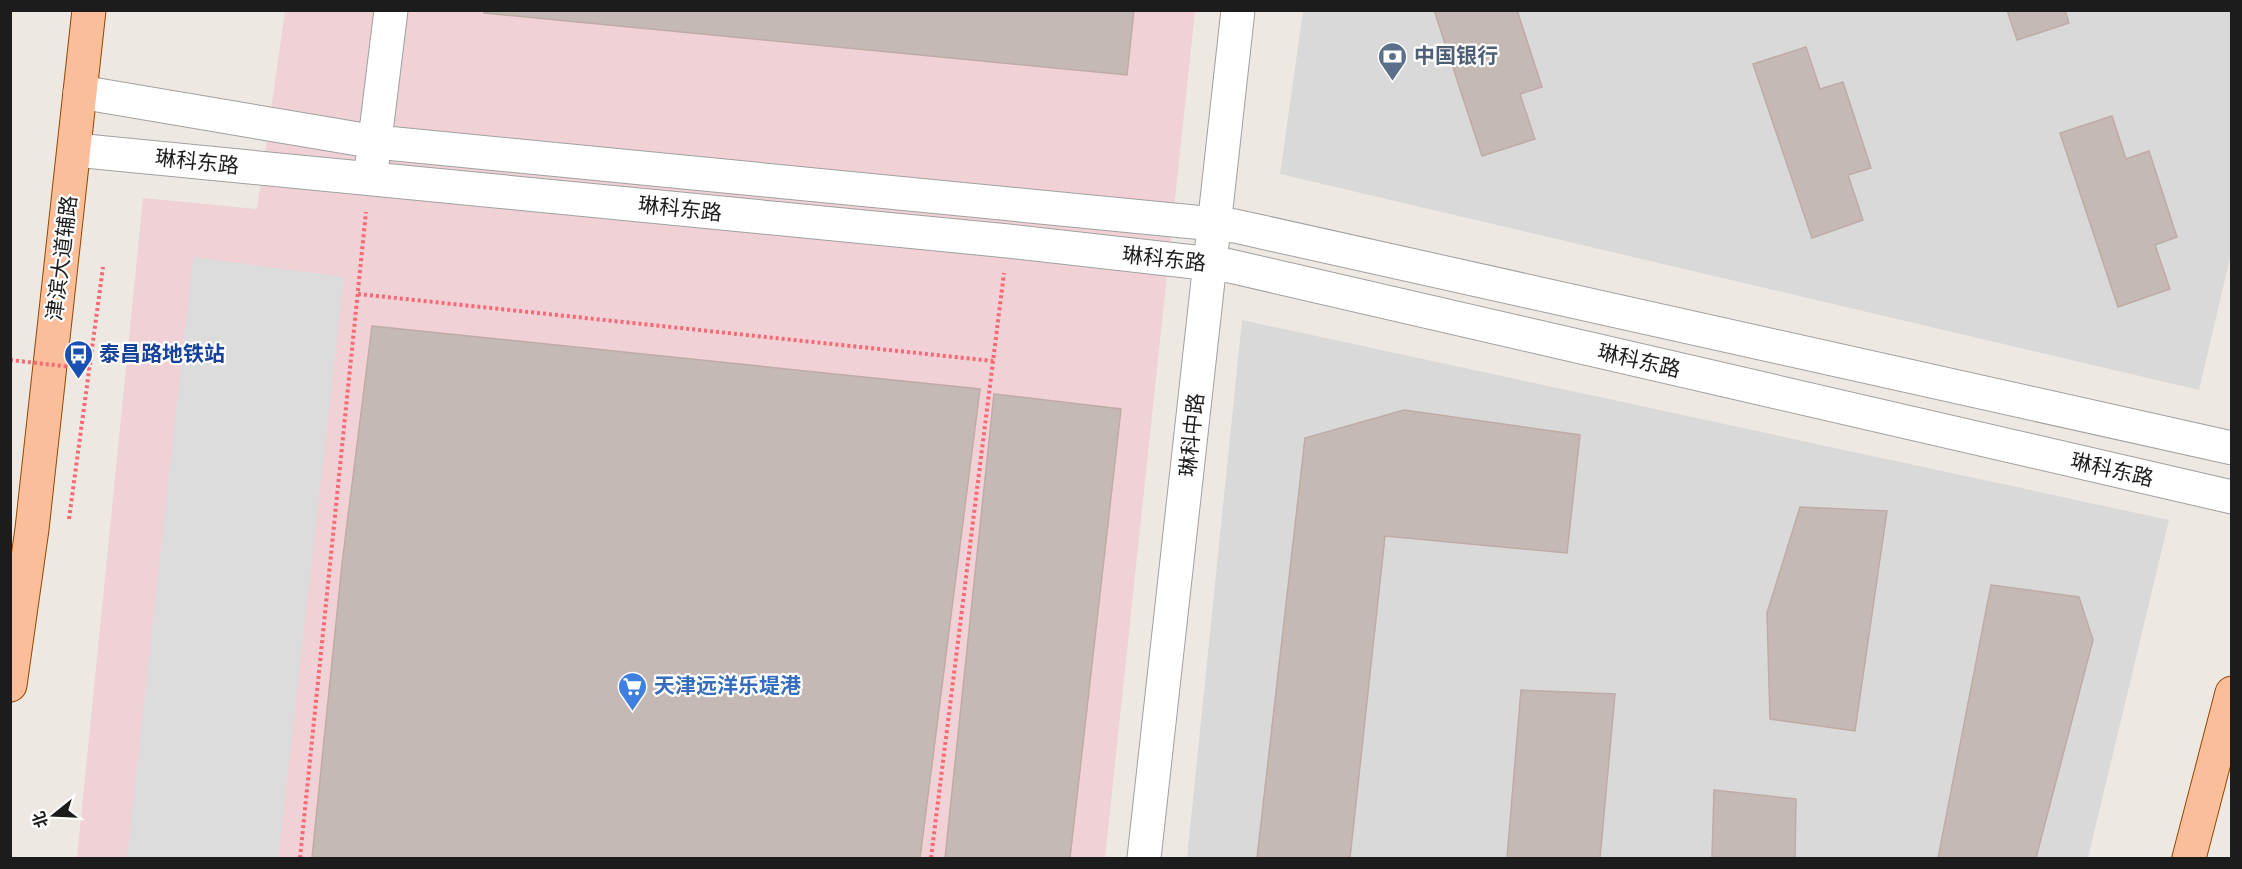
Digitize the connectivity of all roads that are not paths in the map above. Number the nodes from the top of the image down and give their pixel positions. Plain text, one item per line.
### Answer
1 (89, 10) edge
2 (391, 10) edge
3 (1238, 10) edge
4 (1258, 10) edge
5 (80, 92) junction
6 (376, 142) junction
7 (75, 150) junction
8 (369, 179) junction
9 (1225, 225) junction
10 (1220, 265) junction
11 (2232, 448) edge
12 (2232, 497) edge
13 (10, 685) edge
14 (2232, 693) edge
15 (1144, 858) edge
16 (1164, 858) edge
17 (2189, 858) edge

1 - 5 main road, 津滨大道辅路
2 - 6 street
3 - 9 street, 琳科中路
4 - 9 street, 琳科中路
5 - 6 street, 琳科东路
5 - 7 main road, 津滨大道辅路
6 - 8 street
6 - 9 street, 琳科东路
7 - 8 street, 琳科东路
7 - 13 main road, 津滨大道辅路
8 - 10 street, 琳科东路
9 - 10 street, 琳科中路
9 - 11 street, 琳科东路
10 - 12 street, 琳科东路
10 - 15 street, 琳科中路
10 - 16 street, 琳科中路
14 - 17 main road

